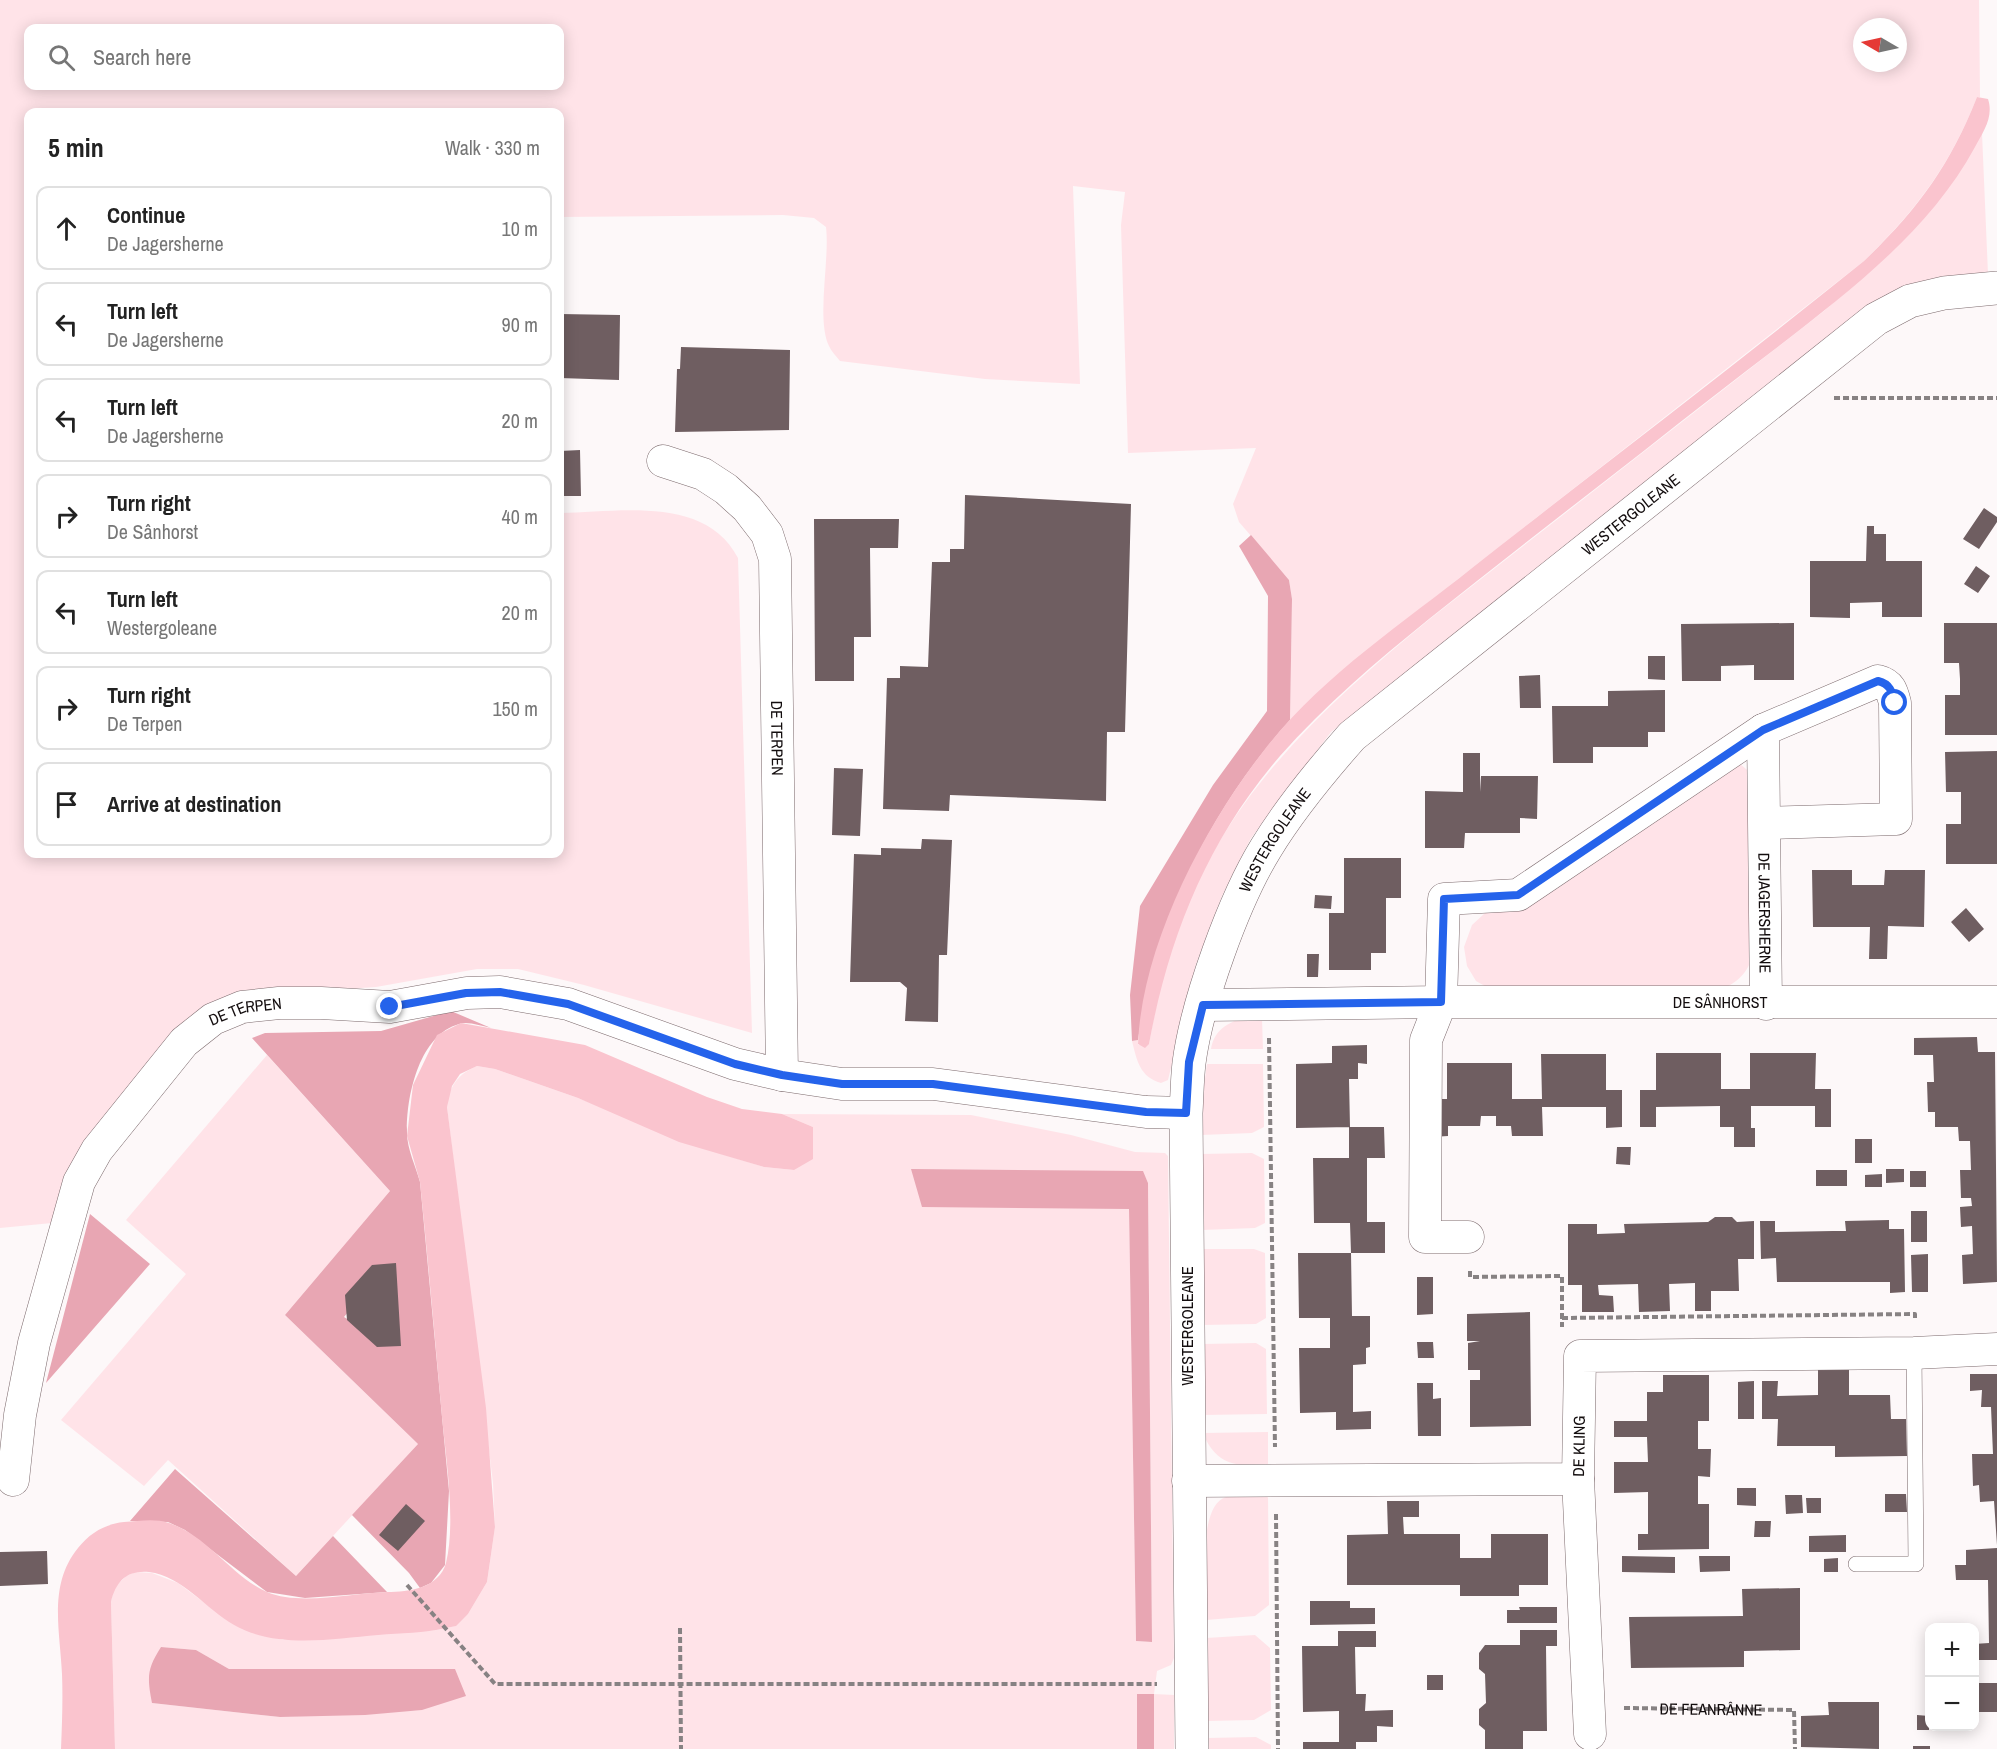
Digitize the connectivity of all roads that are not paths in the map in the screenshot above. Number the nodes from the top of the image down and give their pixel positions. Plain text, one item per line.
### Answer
1 (1997, 288) edge
2 (663, 461) dead end
3 (1763, 730) junction
4 (1766, 823) junction
5 (1441, 1002) junction
6 (1997, 1002) edge
7 (1766, 1004) junction
8 (1203, 1005) junction
9 (782, 1075) junction
10 (1186, 1113) junction
11 (1468, 1237) road end
12 (1997, 1349) edge
13 (1914, 1353) junction
14 (1578, 1479) junction
15 (13, 1480) dead end
16 (1188, 1481) junction
17 (1856, 1564) dead end
18 (1590, 1721) road end
19 (1192, 1749) edge

1 - 8 street, WESTERGOLEANE
2 - 9 street, DE TERPEN
3 - 4 street, DE JAGERSHERNE
3 - 4 street
3 - 5 street
4 - 7 street, DE JAGERSHERNE
5 - 7 street, DE SÂNHORST
5 - 8 street, DE SÂNHORST
5 - 11 street
6 - 7 street, DE SÂNHORST
8 - 10 street, WESTERGOLEANE
9 - 10 street, DE TERPEN
9 - 15 street, DE TERPEN
10 - 16 street, WESTERGOLEANE
12 - 13 street
13 - 14 street, DE KLING
13 - 17 lane
14 - 16 street, DE KLING
14 - 18 street
16 - 19 street, WESTERGOLEANE

